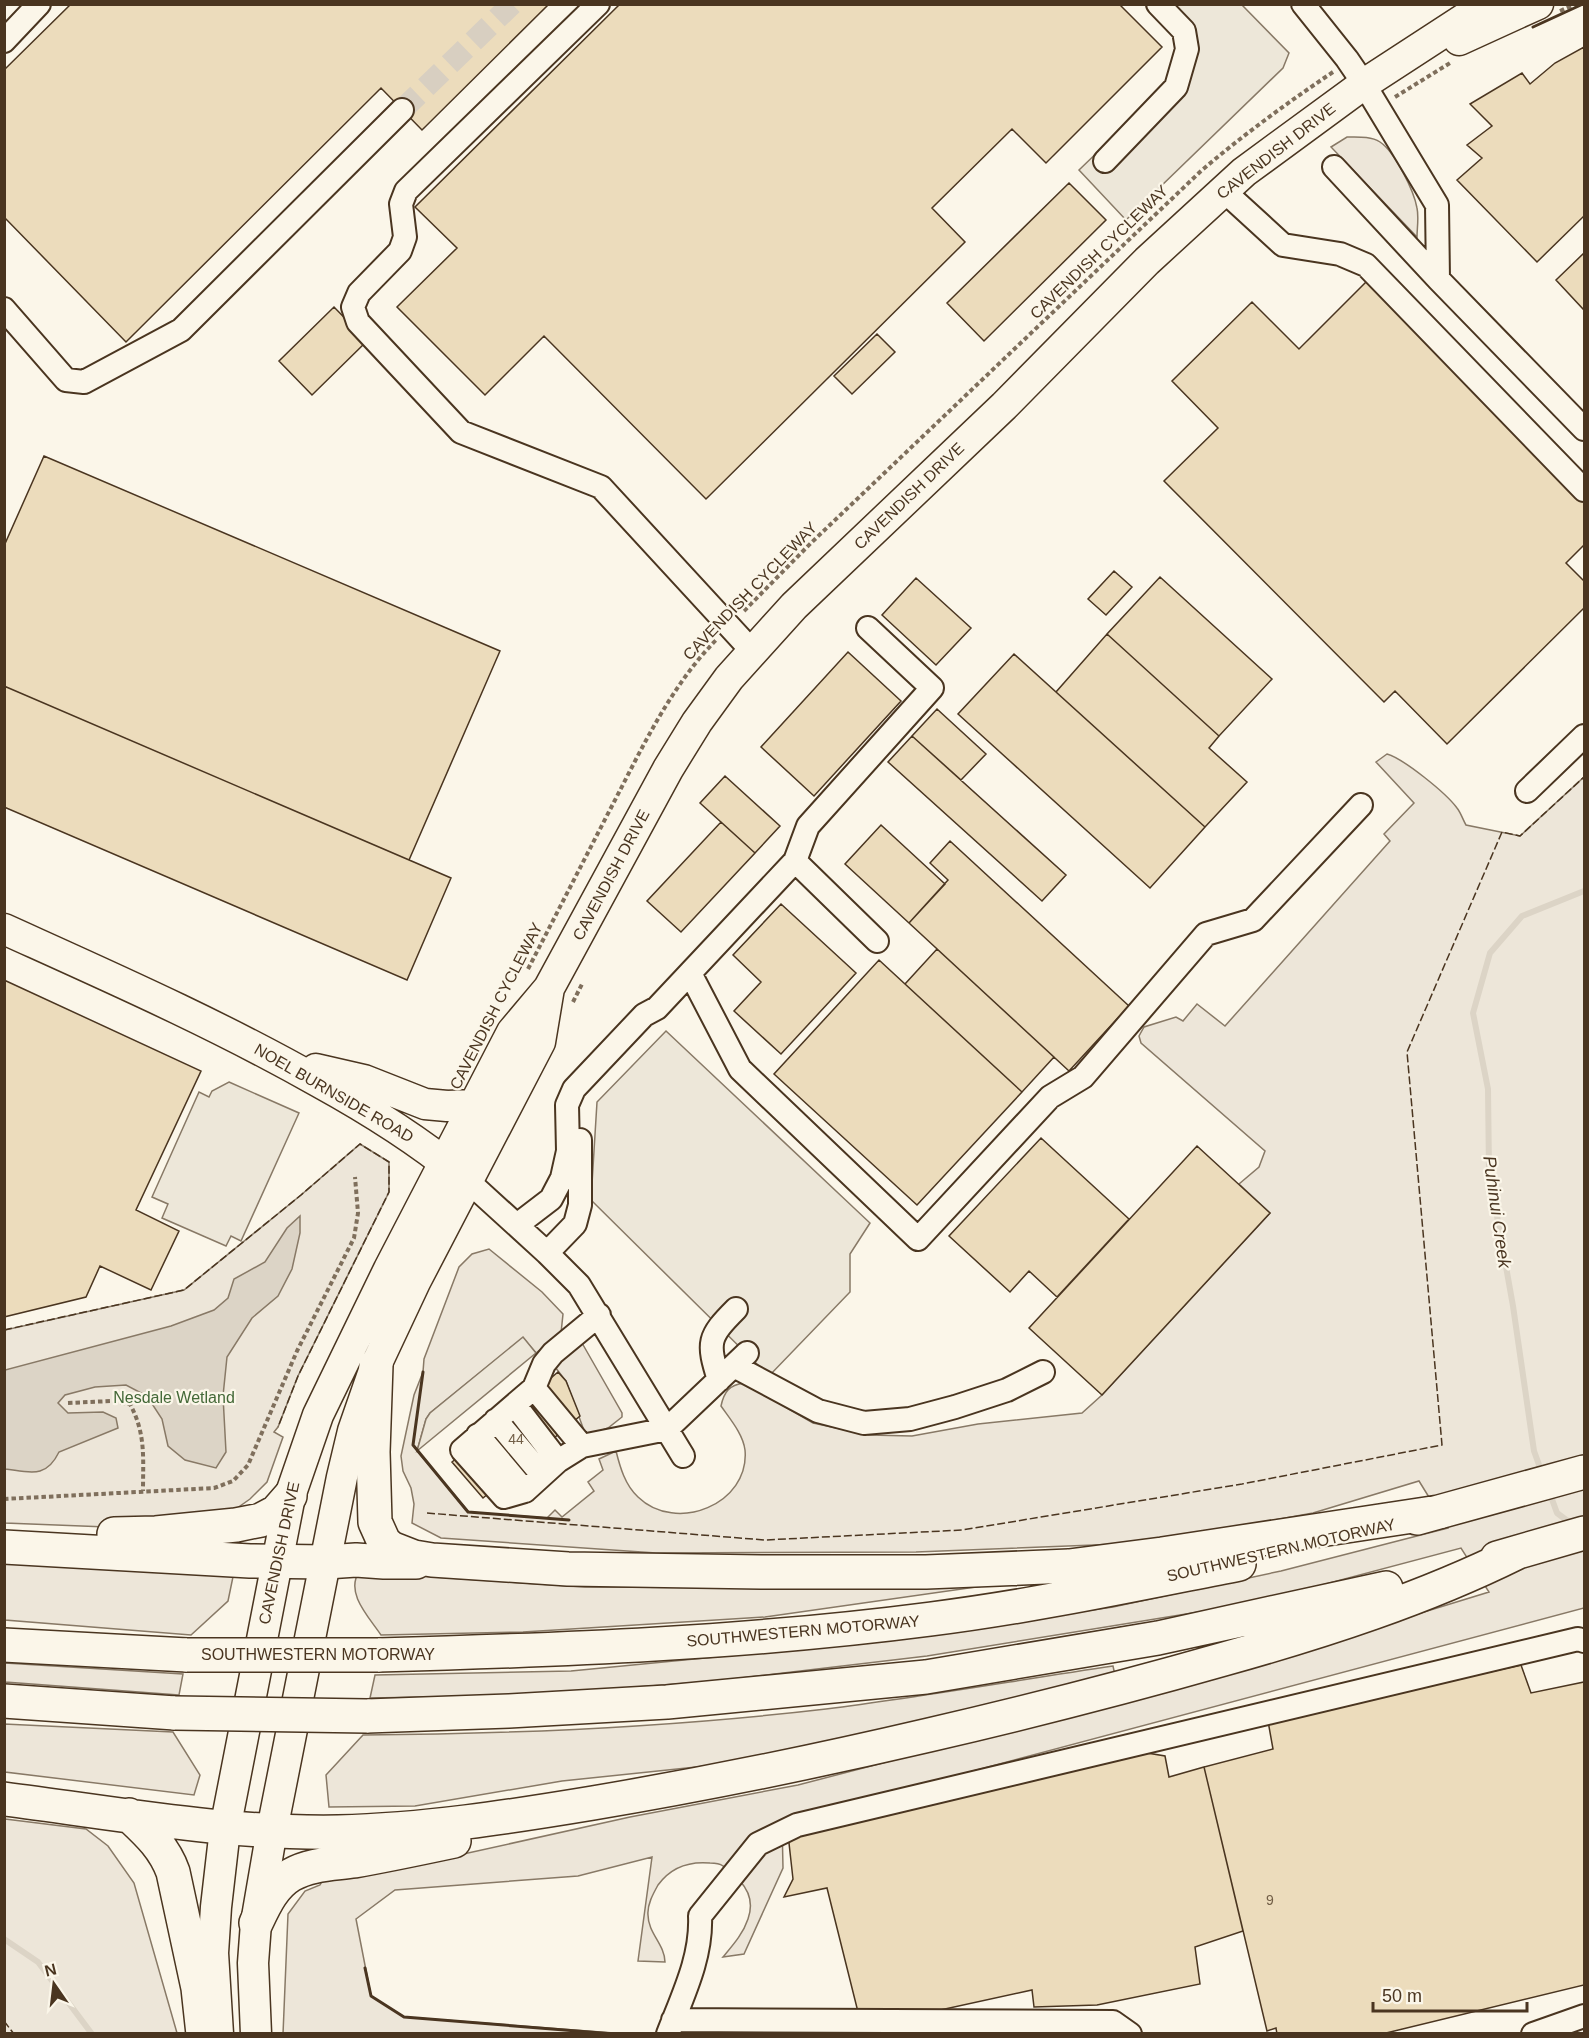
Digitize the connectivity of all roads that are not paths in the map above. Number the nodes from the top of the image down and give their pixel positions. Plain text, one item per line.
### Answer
1 (39, 4) edge
2 (598, 4) edge
3 (1303, 4) edge
4 (1487, 4) edge
5 (1162, 6) edge
6 (1547, 9) edge
7 (4, 41) edge
8 (1364, 84) junction
9 (402, 110) tunnel mouth
10 (1106, 161) dead end
11 (1334, 167) dead end
12 (1224, 191) junction
13 (1437, 279) junction
14 (4, 309) edge
15 (1584, 429) edge
16 (1584, 490) edge
17 (868, 628) dead end
18 (753, 652) junction
19 (1584, 736) edge
20 (1527, 791) dead end
21 (1362, 805) dead end
22 (795, 861) junction
23 (4, 929) edge
24 (877, 941) dead end
25 (690, 973) junction
26 (547, 992) junction
27 (657, 1008) junction
28 (281, 1060) junction
29 (475, 1105) junction
30 (444, 1162) junction
31 (468, 1181) junction
32 (517, 1225) junction
33 (547, 1253) junction
34 (736, 1309) dead end
35 (599, 1315) junction
36 (376, 1365) junction
37 (733, 1366) junction
38 (1043, 1372) dead end
39 (534, 1388) junction
40 (515, 1405) junction
41 (496, 1420) junction
42 (667, 1429) junction
43 (582, 1446) junction
44 (683, 1456) dead end
45 (550, 1468) junction
46 (1584, 1472) edge
47 (290, 1496) junction
48 (1439, 1512) junction
49 (1584, 1533) edge
50 (4, 1535) edge
51 (4, 1547) edge
52 (432, 1560) junction
53 (276, 1562) junction
54 (326, 1562) junction
55 (1476, 1568) junction
56 (1584, 1641) edge
57 (4, 1645) edge
58 (4, 1701) edge
59 (4, 1798) edge
60 (129, 1815) junction
61 (519, 1815) junction
62 (225, 1829) junction
63 (272, 1830) junction
64 (256, 1923) junction
65 (1584, 2016) edge
66 (671, 2027) edge
67 (203, 2034) edge
68 (218, 2034) edge
69 (256, 2034) edge
70 (1130, 2034) edge
71 (1533, 2034) edge

1 - 7 street
2 - 18 street
3 - 8 street
4 - 8 main road, CAVENDISH DRIVE
5 - 10 street
6 - 8 main road, CAVENDISH DRIVE
8 - 12 main road, CAVENDISH DRIVE
8 - 13 street
9 - 14 street
11 - 13 street
12 - 16 street
12 - 18 main road, CAVENDISH DRIVE
13 - 15 street
17 - 22 street
18 - 26 main road, CAVENDISH DRIVE
19 - 20 street
21 - 25 street
22 - 24 street
22 - 25 street
23 - 28 main road, NOEL BURNSIDE ROAD
25 - 27 street
26 - 29 main road, CAVENDISH DRIVE
26 - 31 main road, CAVENDISH DRIVE
27 - 32 street
27 - 33 street
28 - 29 main road
28 - 30 main road, NOEL BURNSIDE ROAD
29 - 30 main road, CAVENDISH DRIVE
30 - 31 main road, NOEL BURNSIDE ROAD
30 - 47 main road, CAVENDISH DRIVE
31 - 32 street, NOEL BURNSIDE ROAD
31 - 36 main road, CAVENDISH DRIVE
32 - 33 street, NOEL BURNSIDE ROAD
33 - 35 street, NOEL BURNSIDE ROAD
34 - 37 street
35 - 39 street
35 - 42 street, NOEL BURNSIDE ROAD
36 - 52 highway
36 - 54 main road, CAVENDISH DRIVE
37 - 38 street
37 - 42 street
39 - 40 street
39 - 43 street
40 - 41 street
40 - 45 street
41 - 45 street
41 - 45 street
42 - 43 street
42 - 44 street, NOEL BURNSIDE ROAD
43 - 45 street
46 - 48 highway, SOUTHWESTERN MOTORWAY
47 - 50 highway
47 - 53 main road, CAVENDISH DRIVE
48 - 52 highway
48 - 57 highway, SOUTHWESTERN MOTORWAY, bridge
49 - 55 highway
51 - 53 highway
52 - 54 highway
53 - 54 highway
53 - 62 main road, CAVENDISH DRIVE
54 - 63 main road, CAVENDISH DRIVE
55 - 58 highway, bridge
55 - 61 highway
56 - 66 street
59 - 60 highway
60 - 62 highway
60 - 67 highway
61 - 63 highway
61 - 64 highway
62 - 63 highway
62 - 68 main road, CAVENDISH DRIVE
63 - 64 main road, CAVENDISH DRIVE
64 - 69 main road, CAVENDISH DRIVE
65 - 71 street
66 - 70 street

